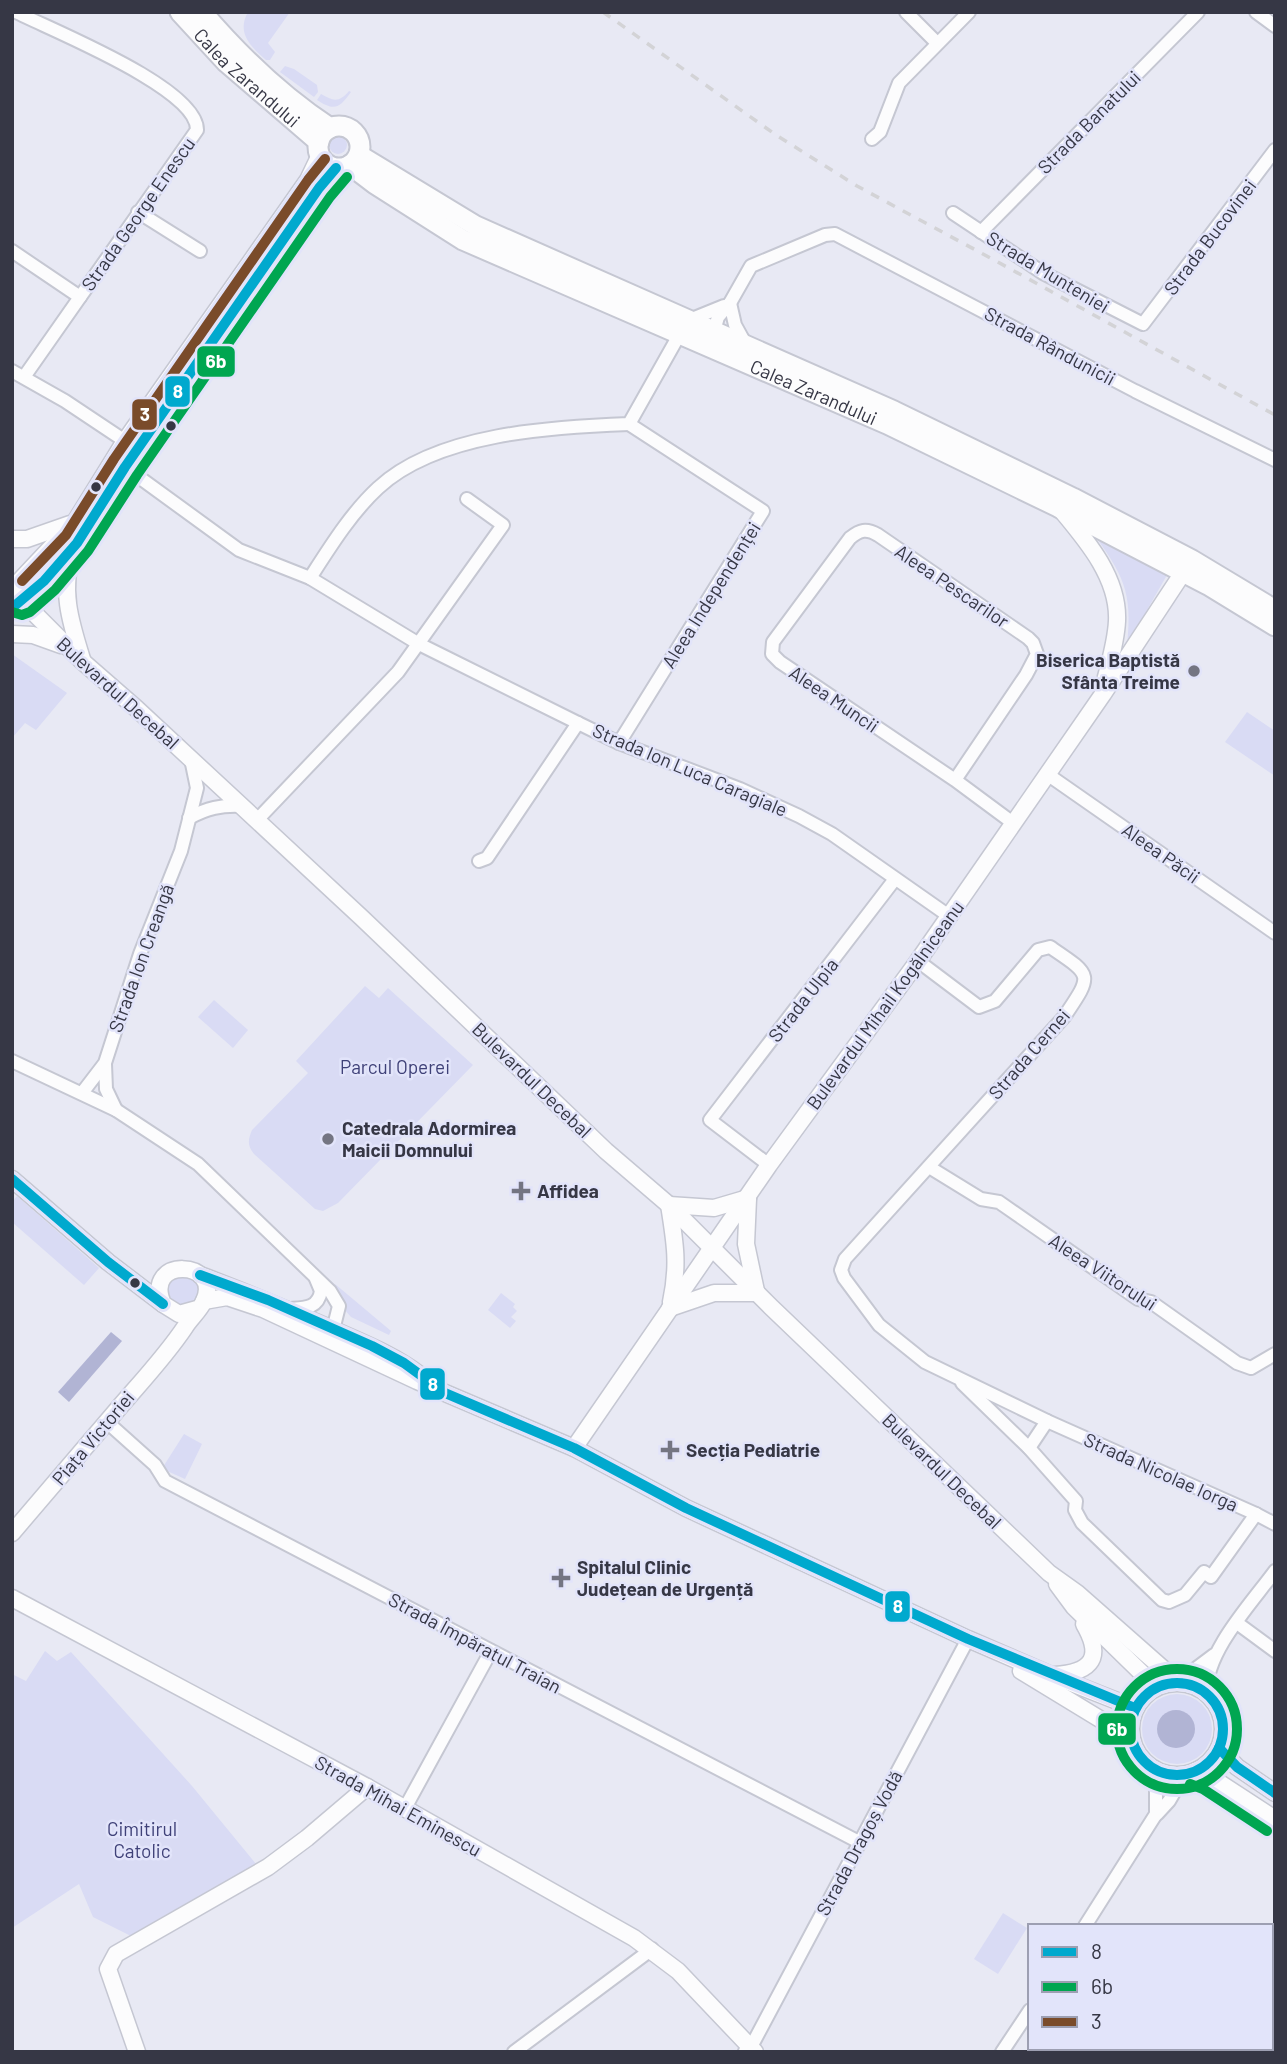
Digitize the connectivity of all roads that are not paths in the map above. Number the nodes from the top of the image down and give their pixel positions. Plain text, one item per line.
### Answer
1 (16, 12) edge
2 (180, 12) edge
3 (202, 12) edge
4 (906, 12) edge
5 (969, 12) edge
6 (1198, 12) edge
7 (1256, 12) edge
8 (1275, 26) edge
9 (937, 43) junction
10 (872, 139) dead end
11 (323, 142) junction
12 (1275, 150) edge
13 (349, 163) junction
14 (138, 212) junction
15 (953, 213) dead end
16 (981, 232) junction
17 (12, 251) edge
18 (200, 251) dead end
19 (80, 297) junction
20 (730, 303) junction
21 (1146, 323) joint
22 (683, 327) junction
23 (711, 340) junction
24 (748, 347) junction
25 (18, 374) edge
26 (629, 424) junction
27 (125, 441) junction
28 (1275, 460) edge
29 (125, 467) junction
30 (467, 499) dead end
31 (1058, 507) junction
32 (75, 522) junction
33 (858, 531) joint
34 (12, 539) edge
35 (77, 543) junction
36 (1187, 566) junction
37 (310, 578) junction
38 (14, 597) edge
39 (1275, 610) edge
40 (1275, 626) edge
41 (12, 634) edge
42 (419, 644) junction
43 (82, 661) junction
44 (1103, 694) junction
45 (578, 723) junction
46 (619, 743) junction
47 (191, 759) junction
48 (1047, 774) junction
49 (954, 779) junction
50 (242, 806) junction
51 (189, 818) junction
52 (257, 820) junction
53 (1013, 823) junction
54 (479, 861) dead end
55 (895, 879) junction
56 (949, 916) junction
57 (1275, 933) edge
58 (918, 961) junction
59 (12, 1061) edge
60 (105, 1063) junction
61 (82, 1093) junction
62 (116, 1110) junction
63 (769, 1166) junction
64 (929, 1167) junction
65 (12, 1179) edge
66 (748, 1198) junction
67 (669, 1205) junction
68 (713, 1250) junction
69 (845, 1259) joint
70 (122, 1274) junction
71 (167, 1274) junction
72 (200, 1275) junction
73 (316, 1279) junction
74 (330, 1292) junction
75 (757, 1293) junction
76 (200, 1305) junction
77 (165, 1306) junction
78 (670, 1308) junction
79 (289, 1309) junction
80 (306, 1324) junction
81 (334, 1330) junction
82 (174, 1343) junction
83 (1275, 1354) edge
84 (954, 1376) junction
85 (445, 1393) junction
86 (1047, 1421) junction
87 (107, 1422) junction
88 (574, 1448) junction
89 (1029, 1448) junction
90 (1256, 1514) junction
91 (1275, 1524) edge
92 (12, 1533) edge
93 (1275, 1571) edge
94 (1049, 1573) junction
95 (12, 1598) edge
96 (1074, 1607) junction
97 (1237, 1623) junction
98 (968, 1639) junction
99 (491, 1651) junction
100 (1275, 1651) edge
101 (1214, 1655) junction
102 (1051, 1675) junction
103 (1178, 1682) junction
104 (1156, 1687) junction
105 (1206, 1693) junction
106 (1135, 1707) junction
107 (1131, 1738) junction
108 (1219, 1748) junction
109 (1138, 1754) junction
110 (1189, 1773) junction
111 (367, 1787) junction
112 (1275, 1793) edge
113 (405, 1808) junction
114 (1157, 1814) junction
115 (1275, 1819) edge
116 (859, 1842) junction
117 (1087, 1924) edge
118 (652, 1949) junction
119 (1028, 2017) edge
120 (750, 2050) edge
121 (137, 2052) edge
122 (514, 2052) edge
123 (1002, 2052) edge

1 - 14 street, Strada George Enescu
2 - 11 main road, Calea Zarandului
3 - 11 main road, Calea Zarandului
4 - 9 street
5 - 9 street
6 - 16 street, Strada Banatului
7 - 8 street
9 - 10 street
11 - 13 main road
11 - 13 main road
11 - 27 street
12 - 21 street, Strada Bucovinei
13 - 22 main road, Calea Zarandului
13 - 29 street
14 - 18 street
14 - 19 street, Strada George Enescu
15 - 16 street, Strada Munteniei
16 - 21 street, Strada Munteniei
17 - 19 street
19 - 25 street, Strada George Enescu
20 - 22 street
20 - 23 street
20 - 24 street
20 - 28 street, Strada Rândunicii
22 - 23 main road, Calea Zarandului
22 - 26 street
23 - 24 main road, Calea Zarandului
23 - 31 main road, Calea Zarandului
24 - 36 main road, Calea Zarandului
25 - 27 street
26 - 37 street
26 - 46 street, Aleea Independenței
27 - 32 street
29 - 35 street
29 - 37 street, Strada Ion Luca Caragiale
30 - 42 street
31 - 36 main road, Calea Zarandului
31 - 44 street
32 - 34 street
32 - 38 street
33 - 49 street, Aleea Pescarilor
33 - 49 street, Aleea Muncii
35 - 38 street
35 - 43 street
36 - 39 main road, Calea Zarandului
36 - 40 main road, Calea Zarandului
36 - 44 street, Bulevardul Mihail Kogălniceanu
37 - 42 street, Strada Ion Luca Caragiale
38 - 43 street, Bulevardul Decebal
41 - 43 street
42 - 45 street, Strada Ion Luca Caragiale
42 - 52 street
43 - 47 street, Bulevardul Decebal
44 - 48 street, Bulevardul Mihail Kogălniceanu
45 - 46 street, Strada Ion Luca Caragiale
45 - 54 street
46 - 55 street, Strada Ion Luca Caragiale
47 - 50 street, Bulevardul Decebal
47 - 51 street, Strada Ion Creangă
48 - 53 street, Bulevardul Mihail Kogălniceanu
48 - 57 street, Aleea Păcii
49 - 53 street, Aleea Muncii
50 - 51 street
50 - 52 street, Bulevardul Decebal
51 - 60 street, Strada Ion Creangă
52 - 67 street, Bulevardul Decebal
53 - 56 street, Bulevardul Mihail Kogălniceanu
55 - 56 street, Strada Ion Luca Caragiale
55 - 63 street, Strada Ulpia
56 - 58 street, Bulevardul Mihail Kogălniceanu
58 - 63 street, Bulevardul Mihail Kogălniceanu
58 - 64 street, Strada Cernei
59 - 61 street
60 - 61 street, Strada Ion Creangă
60 - 62 street
61 - 62 street
62 - 73 street
63 - 66 street, Bulevardul Mihail Kogălniceanu
64 - 69 street, Strada Cernei
64 - 83 street, Aleea Viitorului
65 - 70 street
66 - 67 street
66 - 68 street, Bulevardul Mihail Kogălniceanu
66 - 75 street
67 - 68 street, Bulevardul Decebal
67 - 78 street
68 - 75 street, Bulevardul Decebal
68 - 78 street, Bulevardul Mihail Kogălniceanu
69 - 84 street, Strada Nicolae Iorga
70 - 71 street
70 - 77 street
71 - 72 street
71 - 77 street
72 - 76 street
72 - 79 street
73 - 74 street
73 - 79 street
74 - 80 street
74 - 81 street
75 - 78 street
75 - 94 street, Bulevardul Decebal
76 - 77 street
76 - 80 street
76 - 82 street, Piața Victoriei
77 - 82 street
78 - 88 street, Bulevardul Mihail Kogălniceanu
79 - 80 street
80 - 81 street
80 - 85 street
81 - 85 street
82 - 87 street, Piața Victoriei
84 - 86 street, Strada Nicolae Iorga
84 - 89 street
85 - 88 street
86 - 89 street
86 - 90 street, Strada Nicolae Iorga
87 - 92 street, Piața Victoriei
87 - 99 street, Strada Împăratul Traian
88 - 98 street
89 - 90 street
90 - 91 street, Strada Nicolae Iorga
93 - 97 street
94 - 96 street, Bulevardul Decebal
94 - 103 street, Bulevardul Decebal
95 - 111 street, Strada Mihai Eminescu
96 - 102 street
96 - 104 street, Bulevardul Decebal
97 - 100 street
97 - 101 street
98 - 102 street
98 - 107 street
98 - 116 street, Strada Dragoș Vodă
99 - 113 street
99 - 116 street, Strada Împăratul Traian
101 - 103 street
101 - 105 street
102 - 106 street
103 - 104 street
103 - 105 street
104 - 106 street
105 - 108 street
106 - 107 street
107 - 109 street
108 - 110 street
108 - 112 street
109 - 110 street
109 - 114 street
110 - 114 street
110 - 115 street
111 - 113 street, Strada Mihai Eminescu
111 - 121 street
113 - 118 street, Strada Mihai Eminescu
114 - 117 street
116 - 120 street, Strada Dragoș Vodă
118 - 120 street, Strada Mihai Eminescu
118 - 122 street
119 - 123 street

